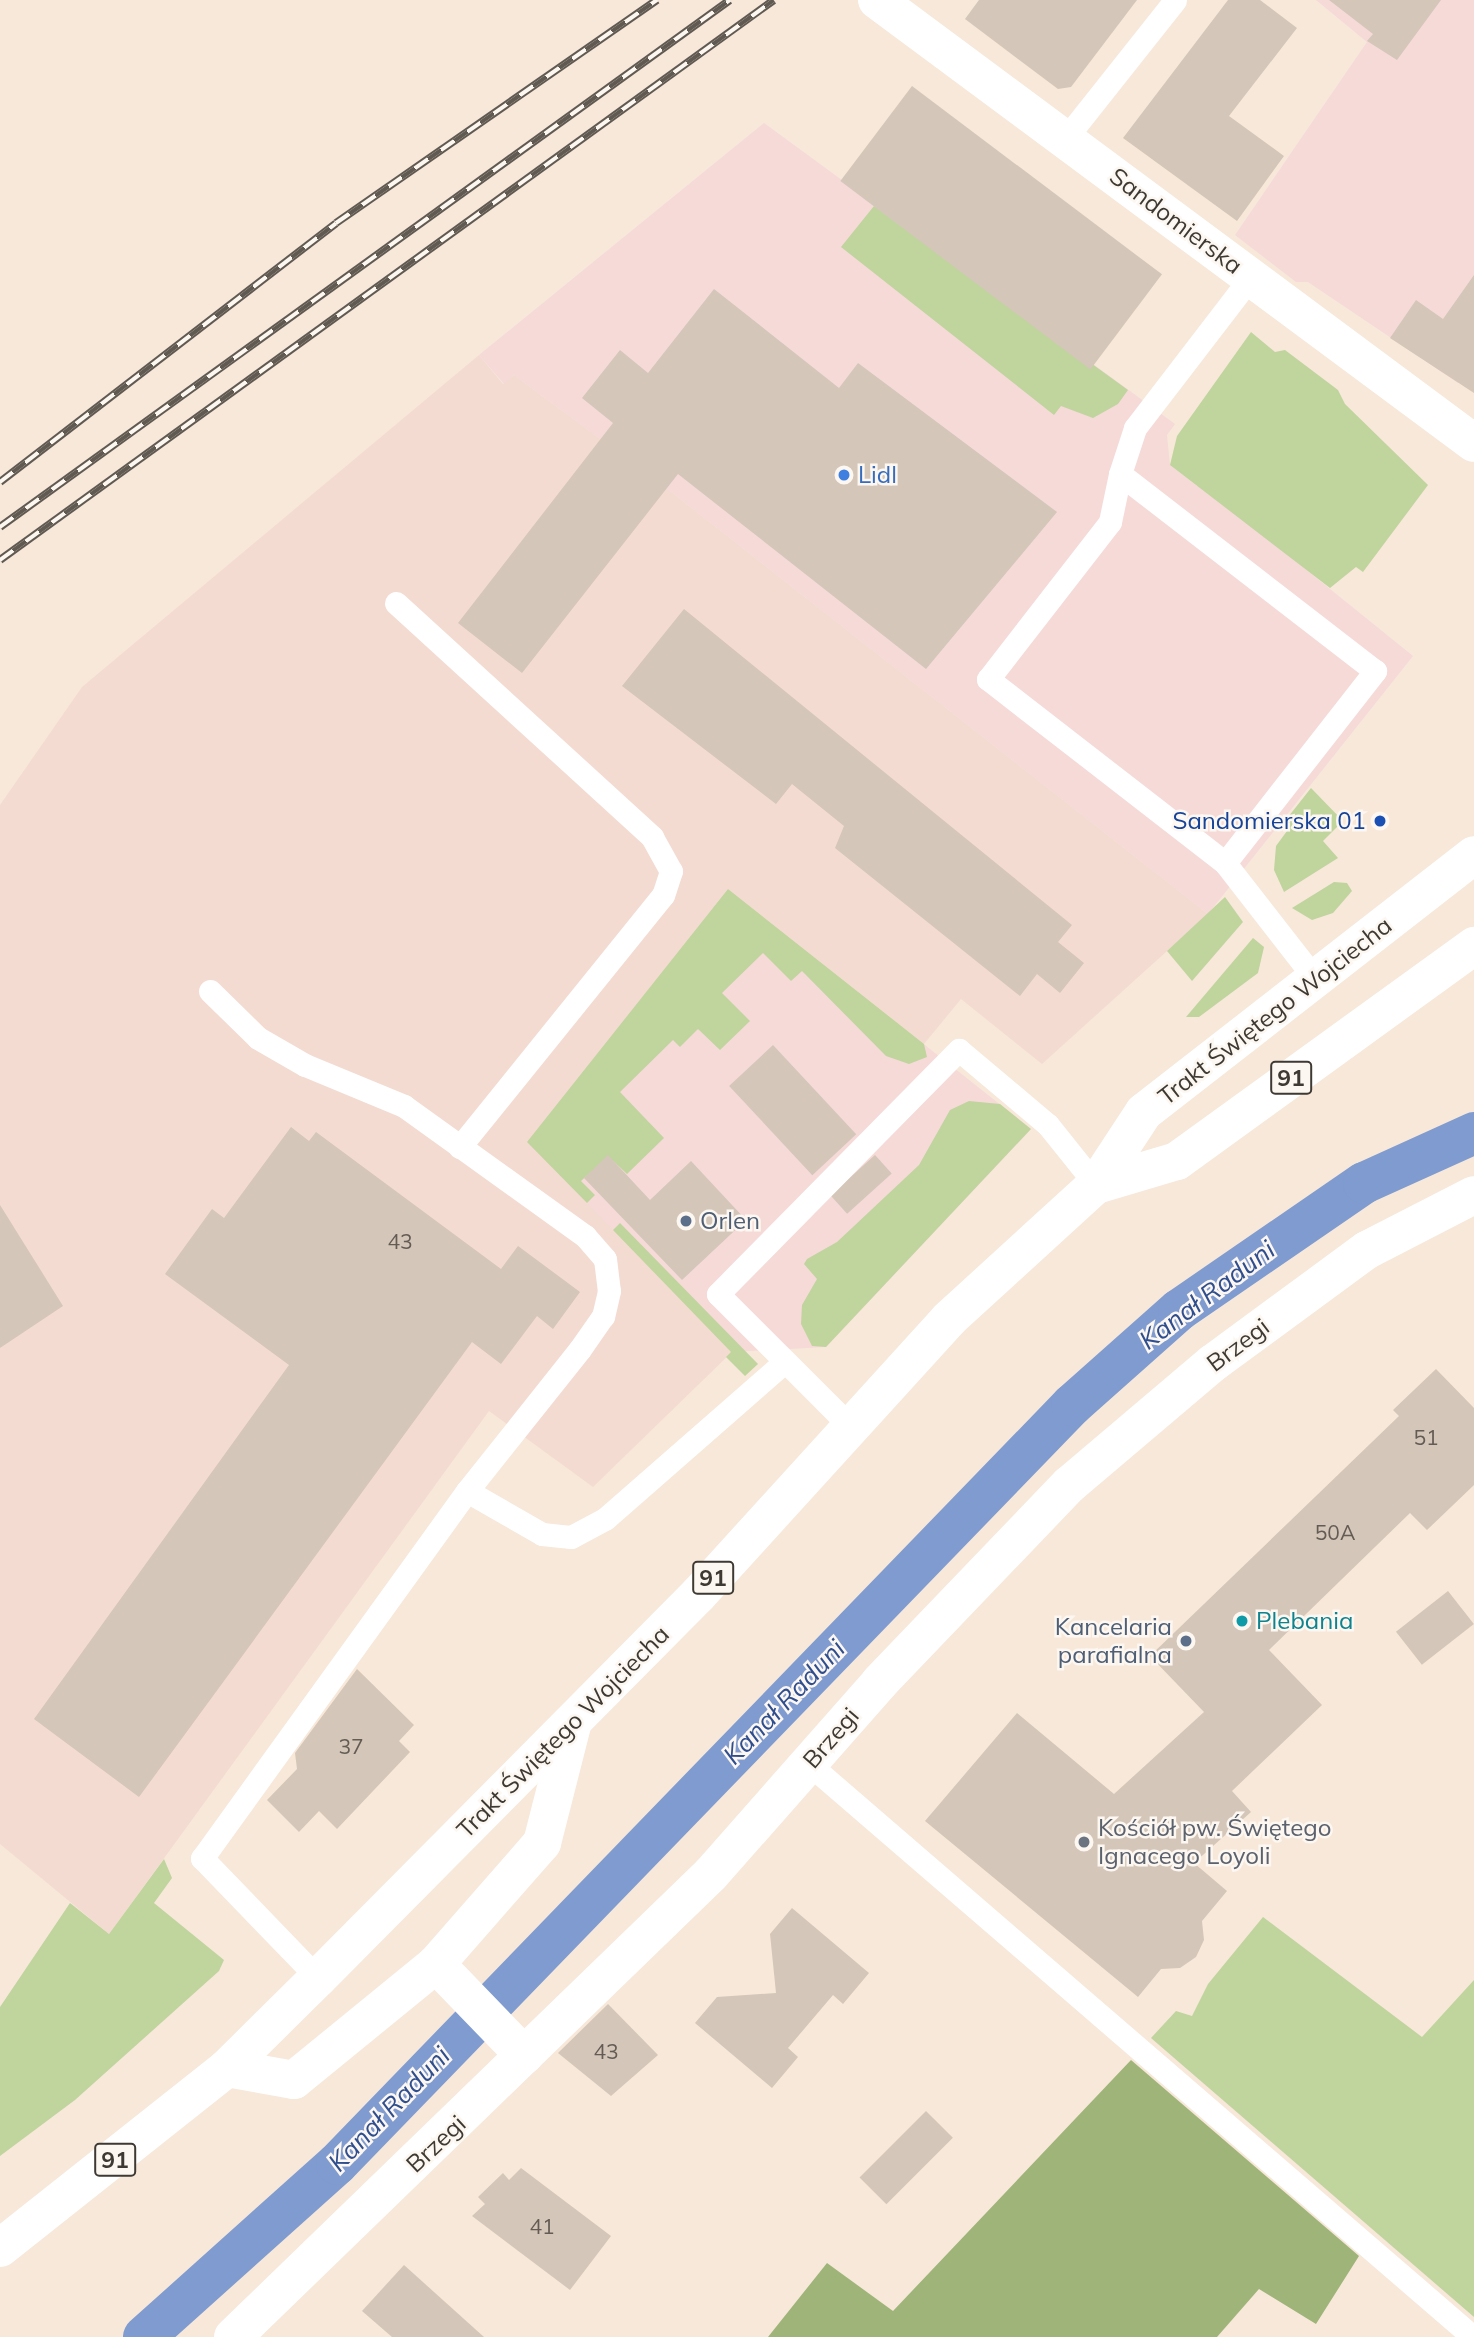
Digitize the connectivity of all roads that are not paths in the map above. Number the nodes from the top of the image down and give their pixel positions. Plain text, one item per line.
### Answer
1 (877, 0) edge
2 (1175, 0) edge
3 (1065, 139) junction
4 (1251, 277) junction
5 (1474, 443) edge
6 (1120, 474) junction
7 (396, 603) dead end
8 (1474, 855) edge
9 (1225, 863) junction
10 (1474, 946) edge
11 (1317, 981) junction
12 (210, 991) dead end
13 (460, 1147) junction
14 (1096, 1185) junction
15 (1474, 1195) edge
16 (783, 1363) junction
17 (851, 1427) junction
18 (467, 1491) junction
19 (572, 1725) junction
20 (809, 1764) junction
21 (436, 1964) junction
22 (318, 1978) junction
23 (517, 2048) junction
24 (227, 2068) junction
25 (0, 2248) edge
26 (233, 2337) edge
27 (1473, 2337) edge

1 - 3 street, Sandomierska
2 - 3 lane
3 - 4 street, Sandomierska
4 - 5 street, Sandomierska
4 - 6 lane
6 - 9 lane
6 - 9 lane
7 - 13 lane
8 - 11 street, Trakt Świętego Wojciecha / 91
9 - 11 lane
10 - 14 street, Trakt Świętego Wojciecha / 91
11 - 14 street, Trakt Świętego Wojciecha / 91
12 - 13 lane
13 - 18 lane
14 - 16 lane
14 - 17 street, Trakt Świętego Wojciecha / 91
15 - 20 street, Brzegi
16 - 17 lane
16 - 18 lane
17 - 19 street, Trakt Świętego Wojciecha / 91
18 - 22 lane
19 - 21 street
19 - 22 street, Trakt Świętego Wojciecha / 91
20 - 23 street, Brzegi
20 - 27 lane
21 - 23 street
21 - 24 street
22 - 24 street, Trakt Świętego Wojciecha / 91
23 - 26 street, Brzegi
24 - 25 street, Trakt Świętego Wojciecha / 91

